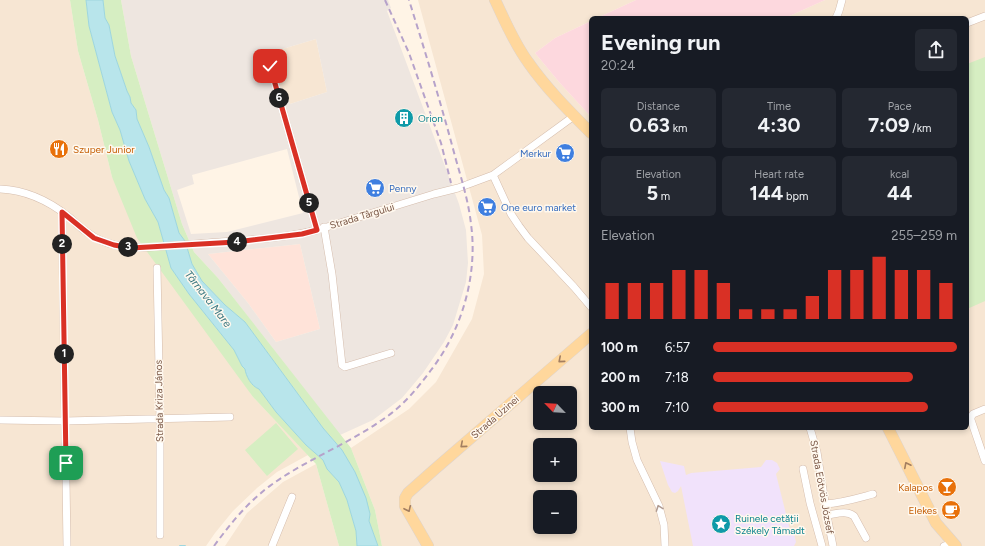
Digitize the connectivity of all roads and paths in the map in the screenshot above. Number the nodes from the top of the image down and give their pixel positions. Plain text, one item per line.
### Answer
1 (495, 0) edge
2 (842, 0) edge
3 (837, 16) edge
4 (985, 16) edge
5 (969, 22) edge
6 (270, 66) dead end
7 (574, 116) junction
8 (589, 131) edge
9 (493, 175) junction
10 (0, 189) edge
11 (62, 212) junction
12 (324, 227) junction
13 (317, 230) junction
14 (157, 268) dead end
15 (589, 305) edge
16 (589, 336) edge
17 (391, 353) dead end
18 (985, 409) edge
19 (230, 417) dead end
20 (160, 419) junction
21 (0, 420) edge
22 (65, 421) junction
23 (630, 430) edge
24 (811, 430) edge
25 (889, 430) edge
26 (985, 461) edge
27 (803, 469) dead end
28 (874, 494) dead end
29 (292, 497) dead end
30 (825, 504) junction
31 (827, 514) junction
32 (160, 535) dead end
33 (866, 538) dead end
34 (951, 545) edge
35 (67, 546) edge
36 (272, 546) edge
37 (428, 546) edge
38 (665, 546) edge
39 (822, 546) edge
40 (833, 546) edge

1 - 7 main road
2 - 3 street
4 - 5 street
6 - 13 street
7 - 8 main road
7 - 9 street, Strada Târgului
9 - 12 street, Strada Târgului
9 - 15 street
10 - 11 street, Strada Târgului
11 - 13 street, Strada Târgului
11 - 22 street
12 - 13 street, Strada Târgului
12 - 17 street
14 - 20 street, Strada Kriza János
16 -> 37 main road, Strada Uzinei
18 - 26 street
19 - 20 street
20 - 22 street
20 - 32 street, Strada Kriza János
21 - 22 street
22 - 35 street
38 -> 23 street
24 - 30 street, Strada Eötvös József
34 -> 25 main road
27 - 39 street
28 - 30 street
29 - 36 street
30 - 31 street, Strada Eötvös József
31 - 33 street
31 - 40 street, Strada Eötvös József

